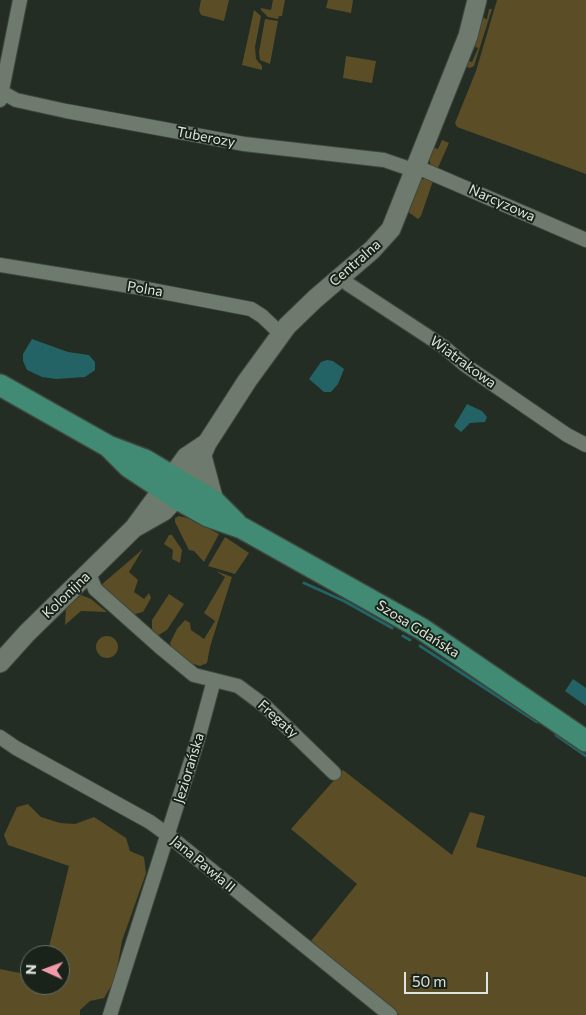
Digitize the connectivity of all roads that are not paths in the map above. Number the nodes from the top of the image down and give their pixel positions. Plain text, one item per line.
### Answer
1 (20, 0) edge
2 (477, 0) edge
3 (1, 95) edge
4 (416, 169) junction
5 (586, 240) edge
6 (0, 266) edge
7 (341, 276) junction
8 (281, 334) junction
9 (0, 385) edge
10 (586, 445) edge
11 (204, 450) junction
12 (174, 487) junction
13 (214, 501) junction
14 (242, 528) junction
15 (89, 574) junction
16 (0, 664) edge
17 (214, 680) junction
18 (0, 737) edge
19 (586, 741) edge
20 (334, 773) dead end
21 (168, 834) junction
22 (110, 1015) edge
23 (390, 1015) edge

1 - 3 street
2 - 4 street, Centralna
3 - 4 street, Tuberozy
4 - 5 street, Narcyzowa
4 - 7 street, Centralna
6 - 8 street, Polna
7 - 8 street, Centralna
7 - 10 street, Wiatrakowa
8 - 11 street, Centralna
9 - 12 main road, Szosa Gdańska
11 - 12 street, Centralna
11 - 13 street
12 - 13 main road, Szosa Gdańska
12 - 14 main road, Szosa Gdańska
12 - 15 street, Kolonijna
13 - 14 main road, Szosa Gdańska
14 - 19 main road, Szosa Gdańska
15 - 16 street, Kolonijna
15 - 17 street
17 - 20 street, Fregaty
17 - 21 street, Jeziorańska
18 - 21 street, Jana Pawła II
21 - 22 street, Jeziorańska
21 - 23 street, Jana Pawła II

